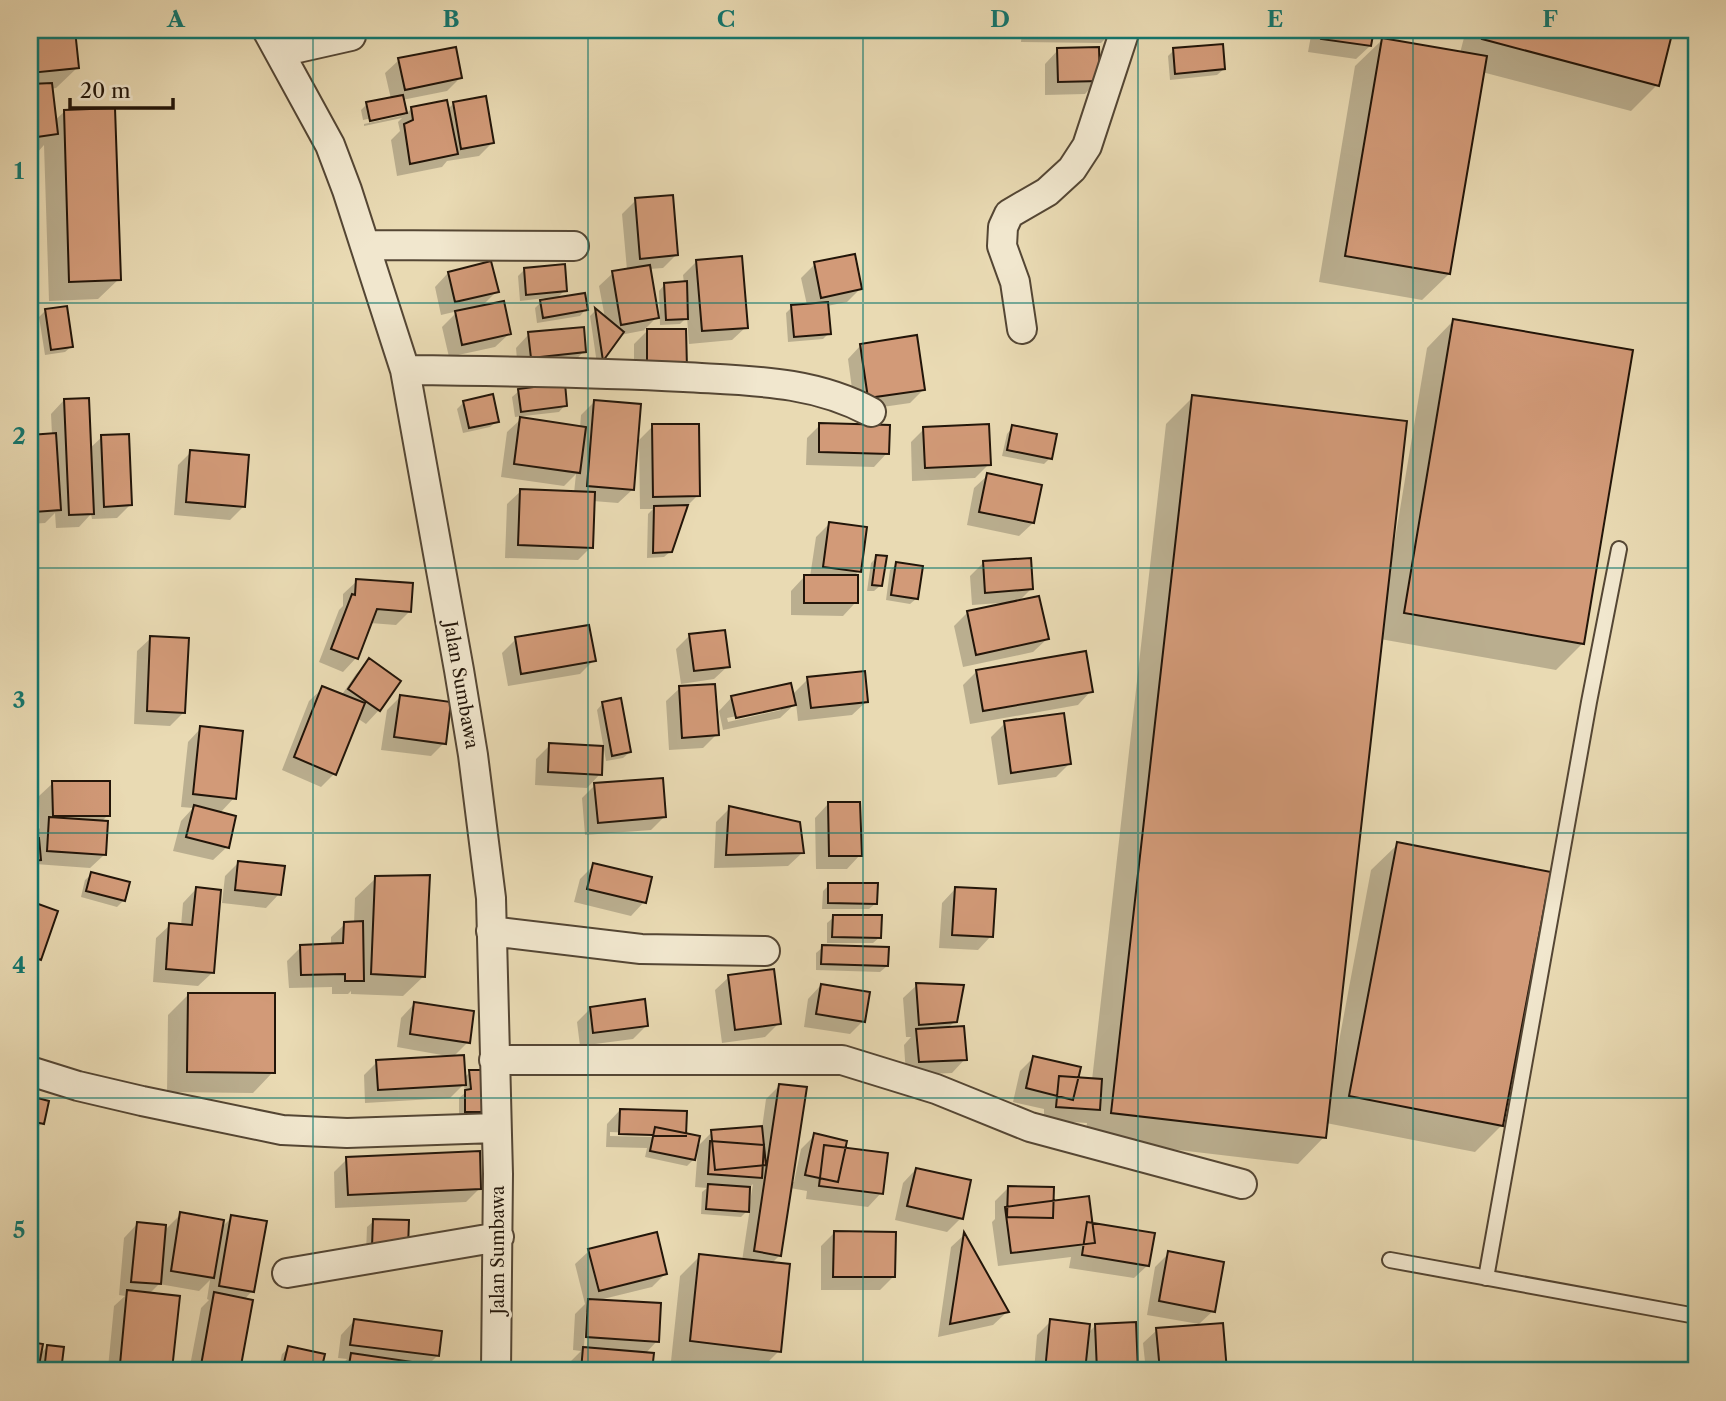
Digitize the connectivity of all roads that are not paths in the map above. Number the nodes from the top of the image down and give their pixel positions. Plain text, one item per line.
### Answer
1 (1125, 30) edge
2 (351, 36) dead end
3 (273, 41) edge
4 (365, 245) junction
5 (574, 246) dead end
6 (1022, 329) dead end
7 (405, 370) junction
8 (871, 412) dead end
9 (1619, 549) dead end
10 (491, 931) junction
11 (765, 951) dead end
12 (494, 1060) junction
13 (30, 1071) edge
14 (496, 1128) junction
15 (1242, 1184) dead end
16 (499, 1237) junction
17 (1390, 1261) dead end
18 (287, 1273) dead end
19 (1486, 1278) junction
20 (1696, 1316) edge
21 (496, 1371) edge

1 - 6 street
2 - 3 street
3 - 4 street, Jalan Sumbawa
4 - 5 street
4 - 7 street, Jalan Sumbawa
7 - 8 street
7 - 10 street, Jalan Sumbawa
9 - 19 lane
10 - 11 street
10 - 12 street, Jalan Sumbawa
12 - 14 street, Jalan Sumbawa
12 - 15 street
13 - 14 street
14 - 16 street, Jalan Sumbawa
16 - 18 street
16 - 21 street, Jalan Sumbawa
17 - 19 lane
19 - 20 lane

